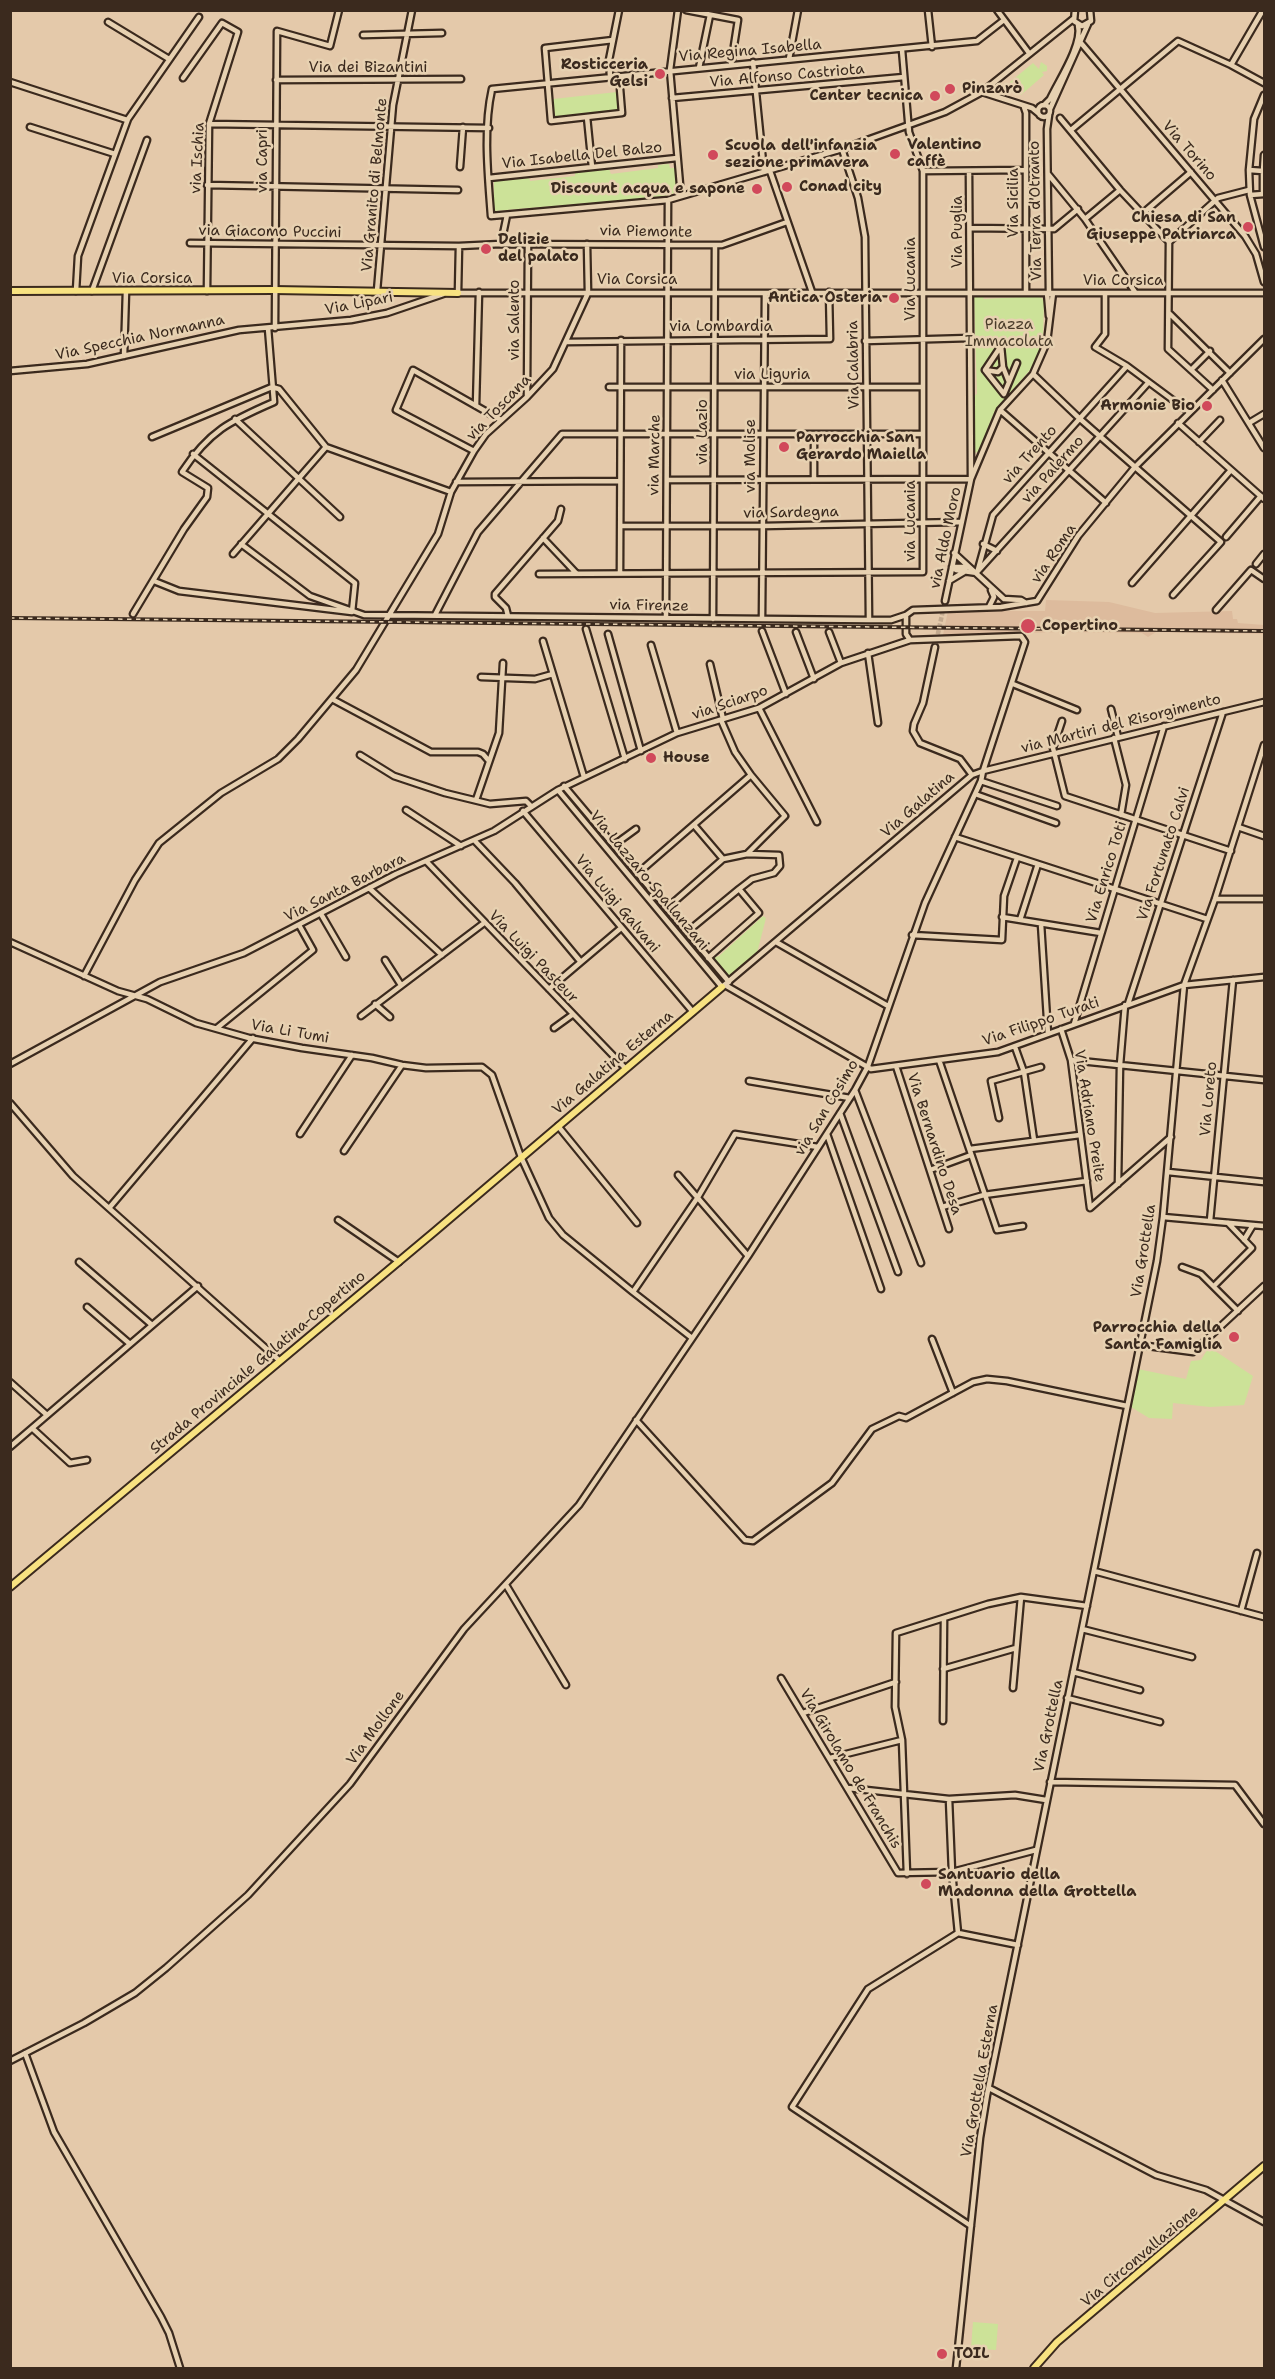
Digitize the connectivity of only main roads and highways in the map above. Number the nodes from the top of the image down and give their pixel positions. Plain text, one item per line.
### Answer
1 (10, 291) edge
2 (458, 293) road end
3 (725, 985) road end
4 (521, 1157) joint
5 (10, 1587) edge
6 (1264, 2166) edge
7 (1034, 2368) edge

1 - 2 main road, Via Corsica
3 - 4 main road, Via Galatina Esterna
4 - 5 main road, Strada Provinciale Galatina-Copertino
6 - 7 main road, Via Circonvallazione

